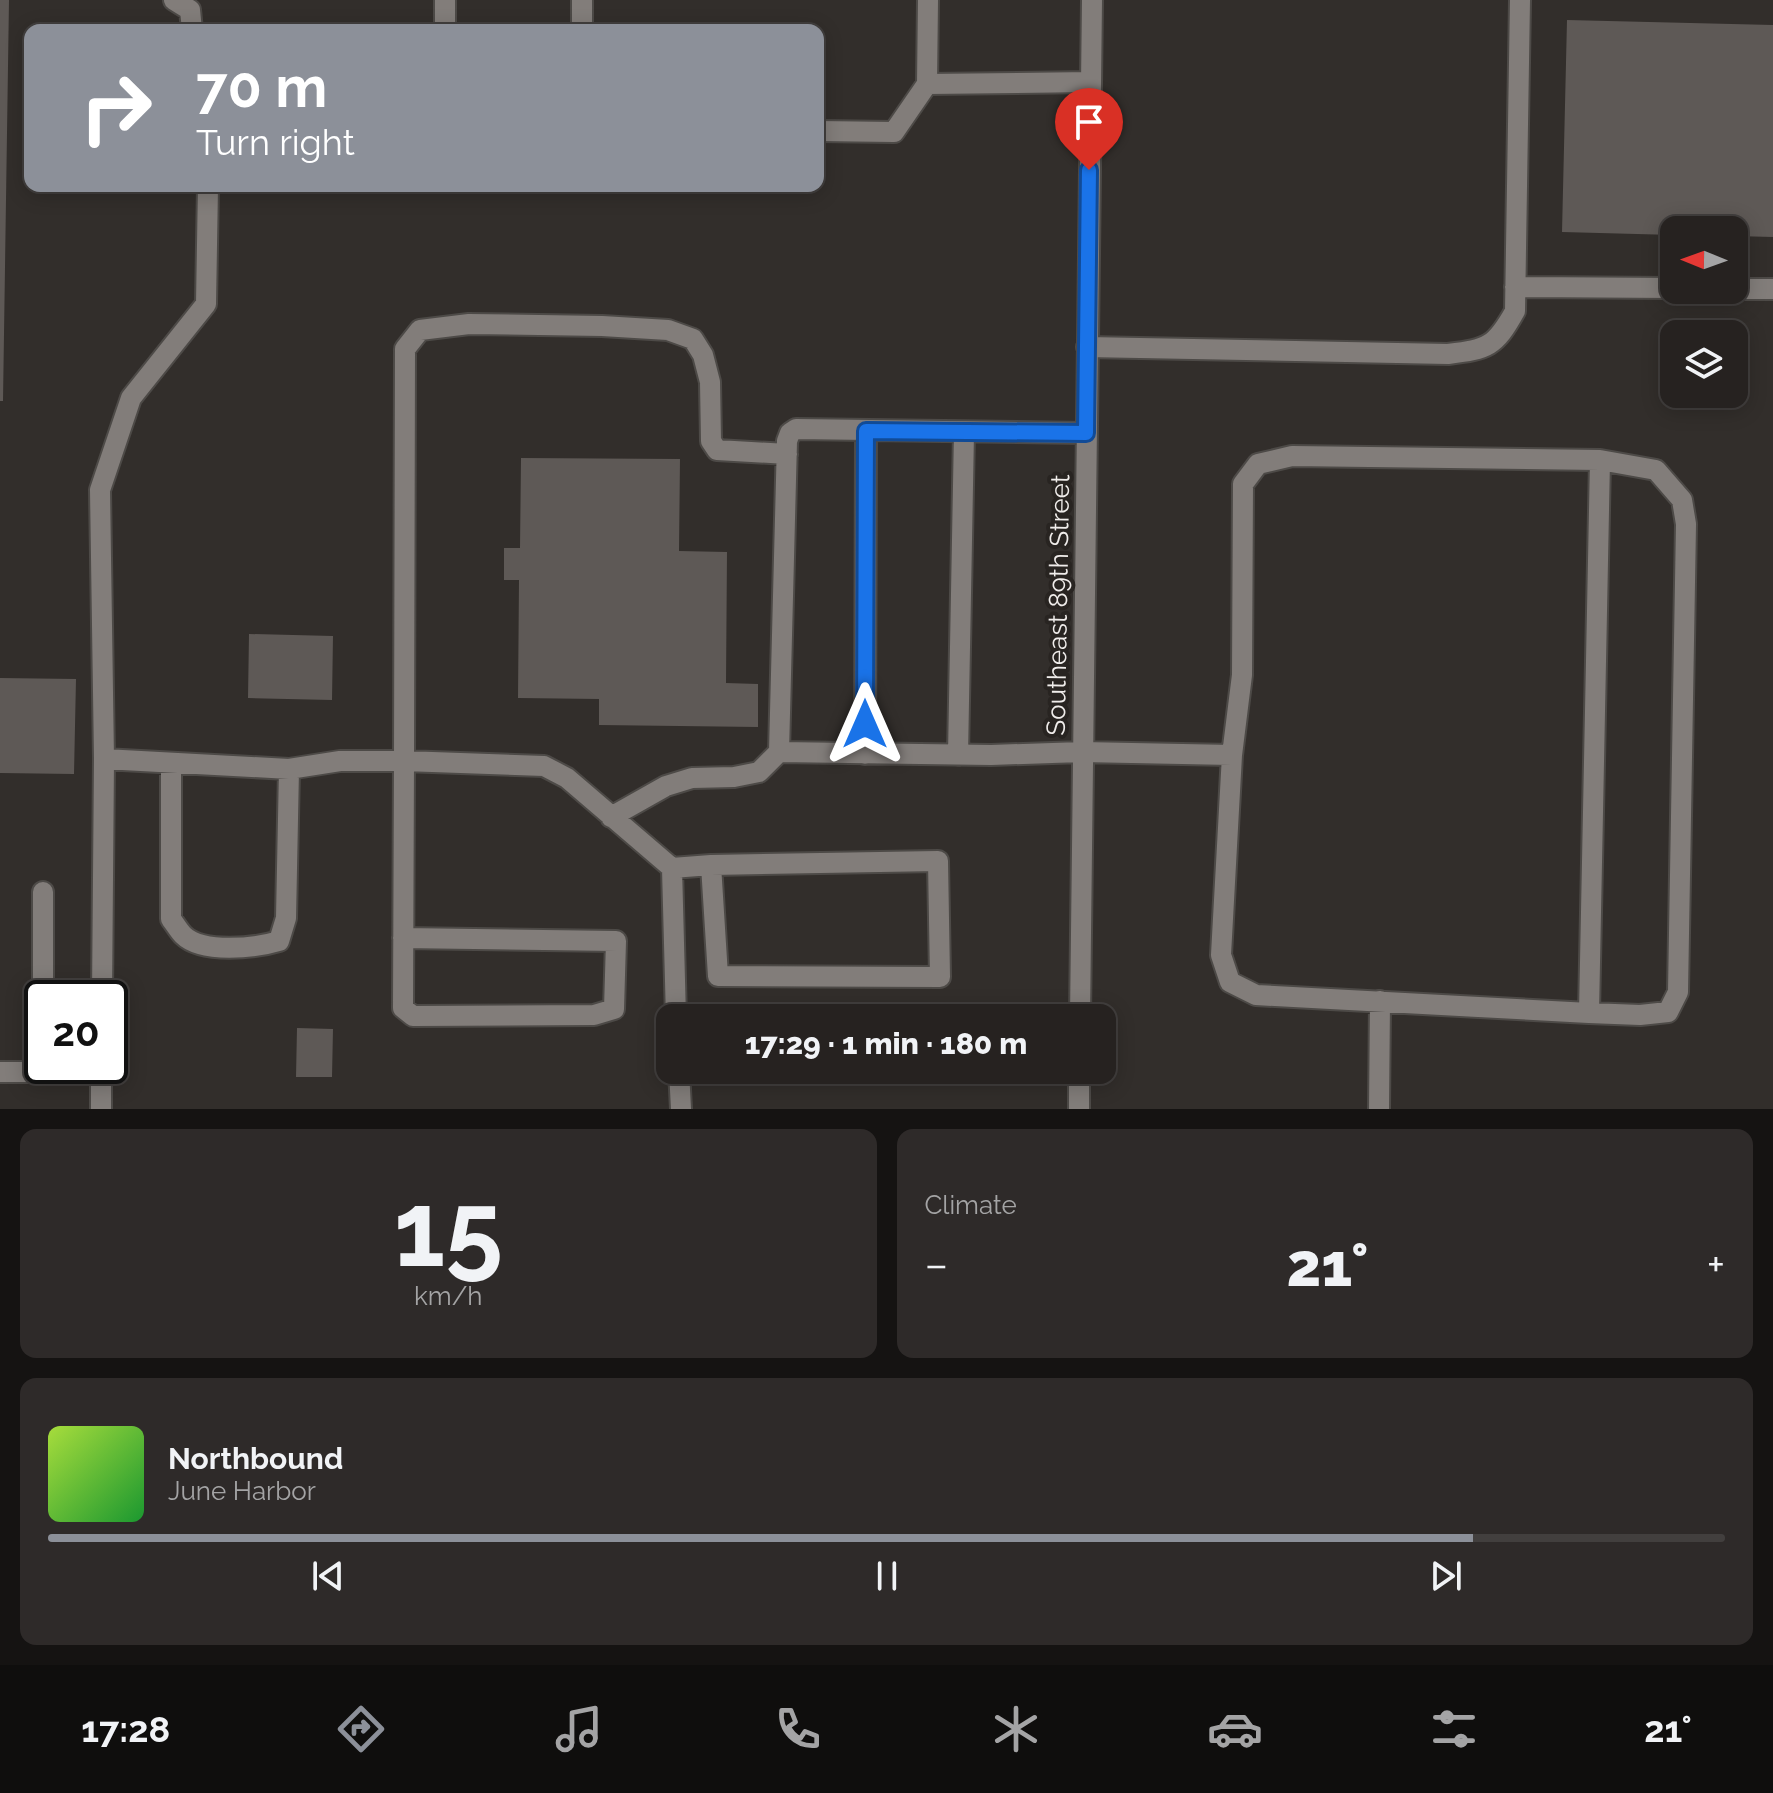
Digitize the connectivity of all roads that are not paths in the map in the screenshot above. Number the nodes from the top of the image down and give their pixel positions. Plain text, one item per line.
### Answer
1 (174, 0) edge
2 (445, 0) edge
3 (582, 0) edge
4 (928, 0) edge
5 (1092, 0) edge
6 (1520, 0) edge
7 (191, 24) edge
8 (445, 24) edge
9 (582, 24) edge
10 (1091, 82) junction
11 (927, 84) junction
12 (824, 131) edge
13 (208, 192) edge
14 (1515, 287) junction
15 (1660, 288) edge
16 (1748, 289) edge
17 (1773, 289) edge
18 (1087, 347) junction
19 (866, 431) junction
20 (964, 432) junction
21 (1086, 433) junction
22 (787, 454) junction
23 (1600, 460) junction
24 (779, 752) junction
25 (1082, 752) junction
26 (865, 754) junction
27 (958, 755) junction
28 (1232, 755) junction
29 (104, 759) junction
30 (404, 761) junction
31 (171, 763) junction
32 (289, 769) junction
33 (611, 817) junction
34 (711, 865) junction
35 (672, 868) junction
36 (43, 892) dead end
37 (403, 938) junction
38 (43, 980) edge
39 (102, 980) edge
40 (1380, 1001) junction
41 (676, 1004) edge
42 (1080, 1004) edge
43 (1589, 1013) junction
44 (24, 1070) edge
45 (0, 1072) edge
46 (101, 1084) edge
47 (680, 1084) edge
48 (1079, 1084) edge
49 (101, 1109) edge
50 (681, 1109) edge
51 (1079, 1109) edge
52 (1379, 1109) edge

1 - 7 street
2 - 8 street
3 - 9 street
4 - 11 street
5 - 10 street, Southeast 89th Street
6 - 14 street
10 - 11 street
10 - 18 street, Southeast 89th Street
11 - 12 street
13 - 29 street
14 - 15 street
14 - 18 street
16 - 17 street
18 - 21 street, Southeast 89th Street
19 - 20 street
19 - 22 street
19 - 26 street
20 - 21 street
20 - 27 street
21 - 25 street, Southeast 89th Street
22 - 24 street
22 - 30 street
23 - 28 street
23 - 43 street
23 - 43 street
24 - 26 street
24 - 33 street
25 - 27 street
25 - 28 street
25 - 42 street, Southeast 89th Street
26 - 27 street
28 - 40 street
29 - 31 street
29 - 39 street
30 - 32 street
30 - 33 street
30 - 37 street
31 - 32 street
31 - 32 street
33 - 35 street
34 - 34 street
34 - 35 street
35 - 41 street
36 - 38 street
37 - 37 street
40 - 43 street
40 - 52 street
44 - 45 street
46 - 49 street
47 - 50 street
48 - 51 street

